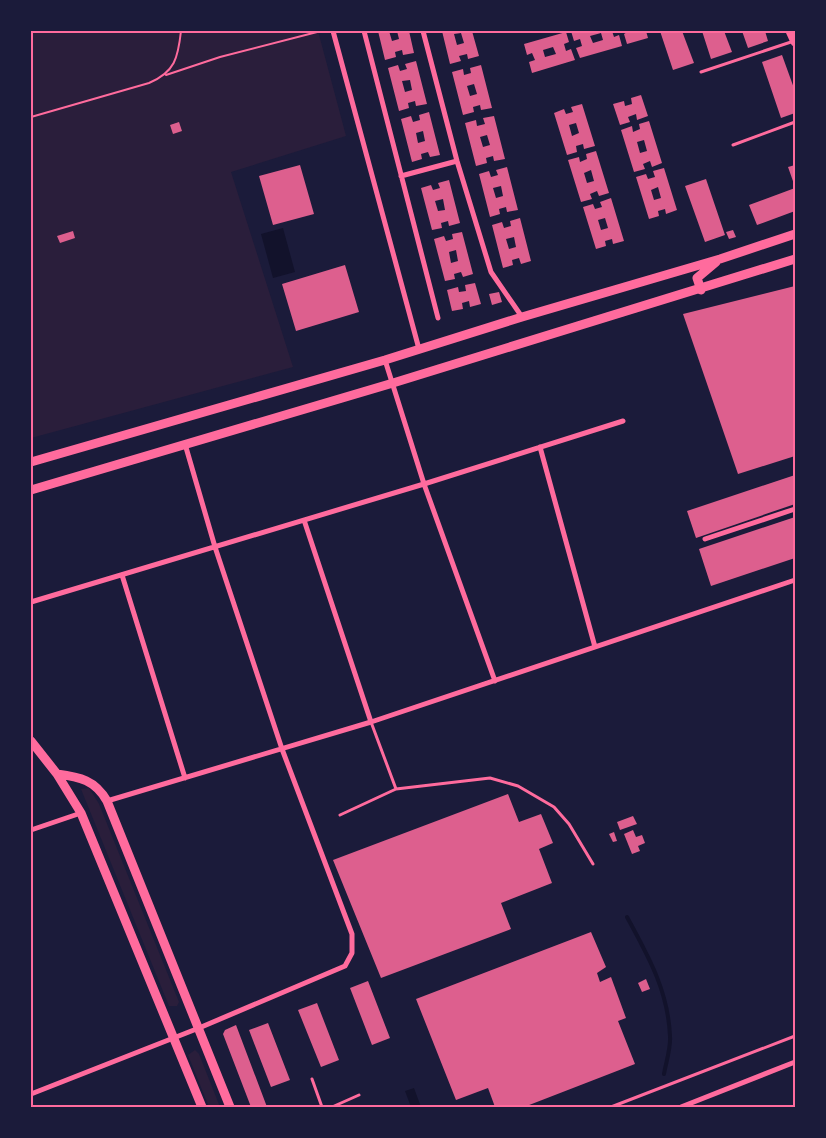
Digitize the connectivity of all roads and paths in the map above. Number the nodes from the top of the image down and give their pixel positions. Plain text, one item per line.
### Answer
1 (181, 31) edge
2 (321, 31) edge
3 (333, 31) edge
4 (364, 31) edge
5 (423, 31) edge
6 (790, 31) edge
7 (794, 42) edge
8 (701, 72) dead end
9 (166, 75) junction
10 (31, 118) edge
11 (795, 122) edge
12 (733, 145) dead end
13 (457, 161) junction
14 (401, 176) junction
15 (795, 234) edge
16 (720, 259) junction
17 (795, 259) edge
18 (701, 290) junction
19 (522, 317) junction
20 (438, 318) dead end
21 (419, 349) junction
22 (385, 360) junction
23 (393, 383) junction
24 (623, 421) dead end
25 (185, 444) junction
26 (540, 447) junction
27 (31, 462) edge
28 (424, 484) junction
29 (31, 490) edge
30 (795, 509) edge
31 (304, 520) junction
32 (704, 539) dead end
33 (215, 547) junction
34 (122, 575) junction
35 (795, 580) edge
36 (31, 602) edge
37 (595, 647) junction
38 (495, 681) junction
39 (371, 722) junction
40 (31, 741) edge
41 (282, 749) junction
42 (57, 774) junction
43 (185, 778) junction
44 (396, 789) junction
45 (107, 801) junction
46 (81, 813) junction
47 (340, 815) dead end
48 (31, 830) edge
49 (594, 864) dead end
50 (199, 1028) junction
51 (795, 1036) edge
52 (174, 1038) junction
53 (795, 1062) edge
54 (312, 1079) dead end
55 (31, 1094) edge
56 (359, 1096) dead end
57 (202, 1107) edge
58 (230, 1107) edge
59 (322, 1107) edge
60 (332, 1107) edge
61 (611, 1107) edge
62 (681, 1107) edge

1 - 9 path
2 - 9 path
3 - 21 street
4 - 14 street
5 - 13 street
6 - 7 street
7 - 8 lane
9 - 10 path
11 - 12 lane
13 - 14 street
13 - 19 street
14 - 20 street
15 - 16 street
16 - 18 street
16 - 19 street
17 - 18 street
18 - 23 street
19 - 21 street
21 - 22 street
22 - 23 street
22 - 27 street
23 - 25 street
23 - 28 street
24 - 26 street
25 - 29 street
25 - 33 street
26 - 28 street
26 - 37 street
28 - 31 street
28 - 38 street
30 - 32 street
31 - 33 street
31 - 39 street
33 - 34 street
33 - 41 street
34 - 36 street
34 - 43 street
35 - 37 street
37 - 38 street
38 - 39 street
39 - 41 street
39 - 44 lane
40 - 42 street
41 - 43 street
41 - 50 street
42 - 45 street
42 - 46 street
43 - 45 street
44 - 47 lane
44 - 49 lane
45 - 50 street
46 - 48 street
46 - 52 street
50 - 52 street
50 - 58 street
51 - 61 lane
52 - 55 street
52 - 57 street
53 - 62 street
54 - 59 lane
56 - 60 lane

